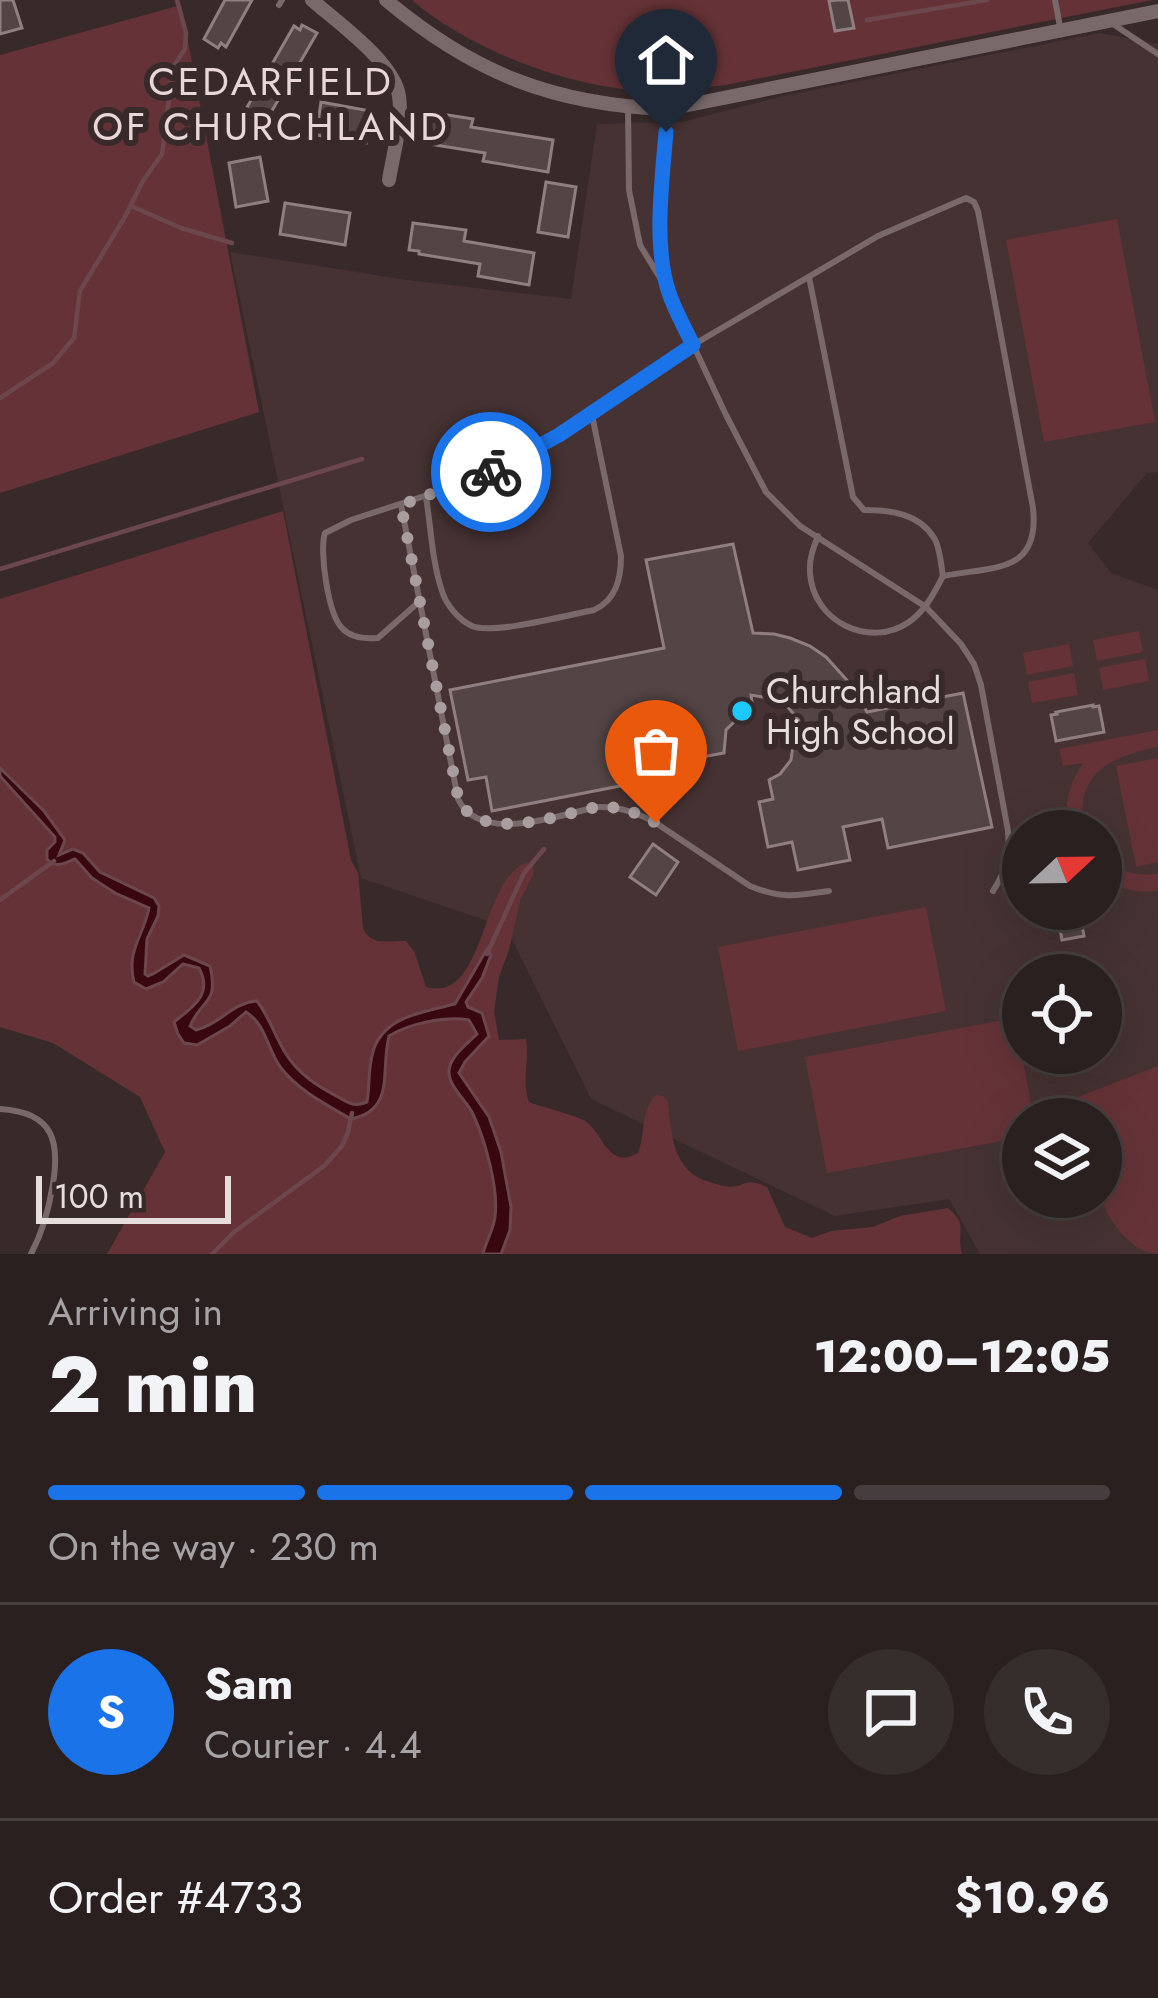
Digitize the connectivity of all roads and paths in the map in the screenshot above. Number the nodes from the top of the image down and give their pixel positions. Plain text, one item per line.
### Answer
1 (312, 0) edge
2 (386, 0) edge
3 (1055, 0) edge
4 (1158, 11) edge
5 (1110, 22) junction
6 (1061, 32) junction
7 (1158, 54) edge
8 (628, 107) junction
9 (668, 109) junction
10 (389, 180) dead end
11 (809, 277) junction
12 (668, 291) junction
13 (693, 345) junction
14 (592, 413) junction
15 (426, 497) junction
16 (401, 505) junction
17 (818, 536) junction
18 (943, 576) junction
19 (420, 602) junction
20 (926, 607) junction
21 (993, 891) dead end
22 (829, 892) dead end
23 (0, 1108) edge
24 (32, 1254) edge

1 - 10 street
2 - 8 street
3 - 6 lane
4 - 5 street
5 - 6 street
5 - 7 lane
6 - 9 street
8 - 9 street
8 - 12 lane
9 - 12 lane
11 - 13 lane
11 - 18 lane
11 - 18 lane
12 - 13 lane
13 - 14 lane
13 - 17 lane
14 - 15 lane
14 - 15 lane
15 - 16 lane
16 - 19 lane
16 - 19 lane
17 - 20 lane
17 - 20 lane
18 - 20 lane
19 - 22 lane
20 - 21 lane
23 - 24 lane

